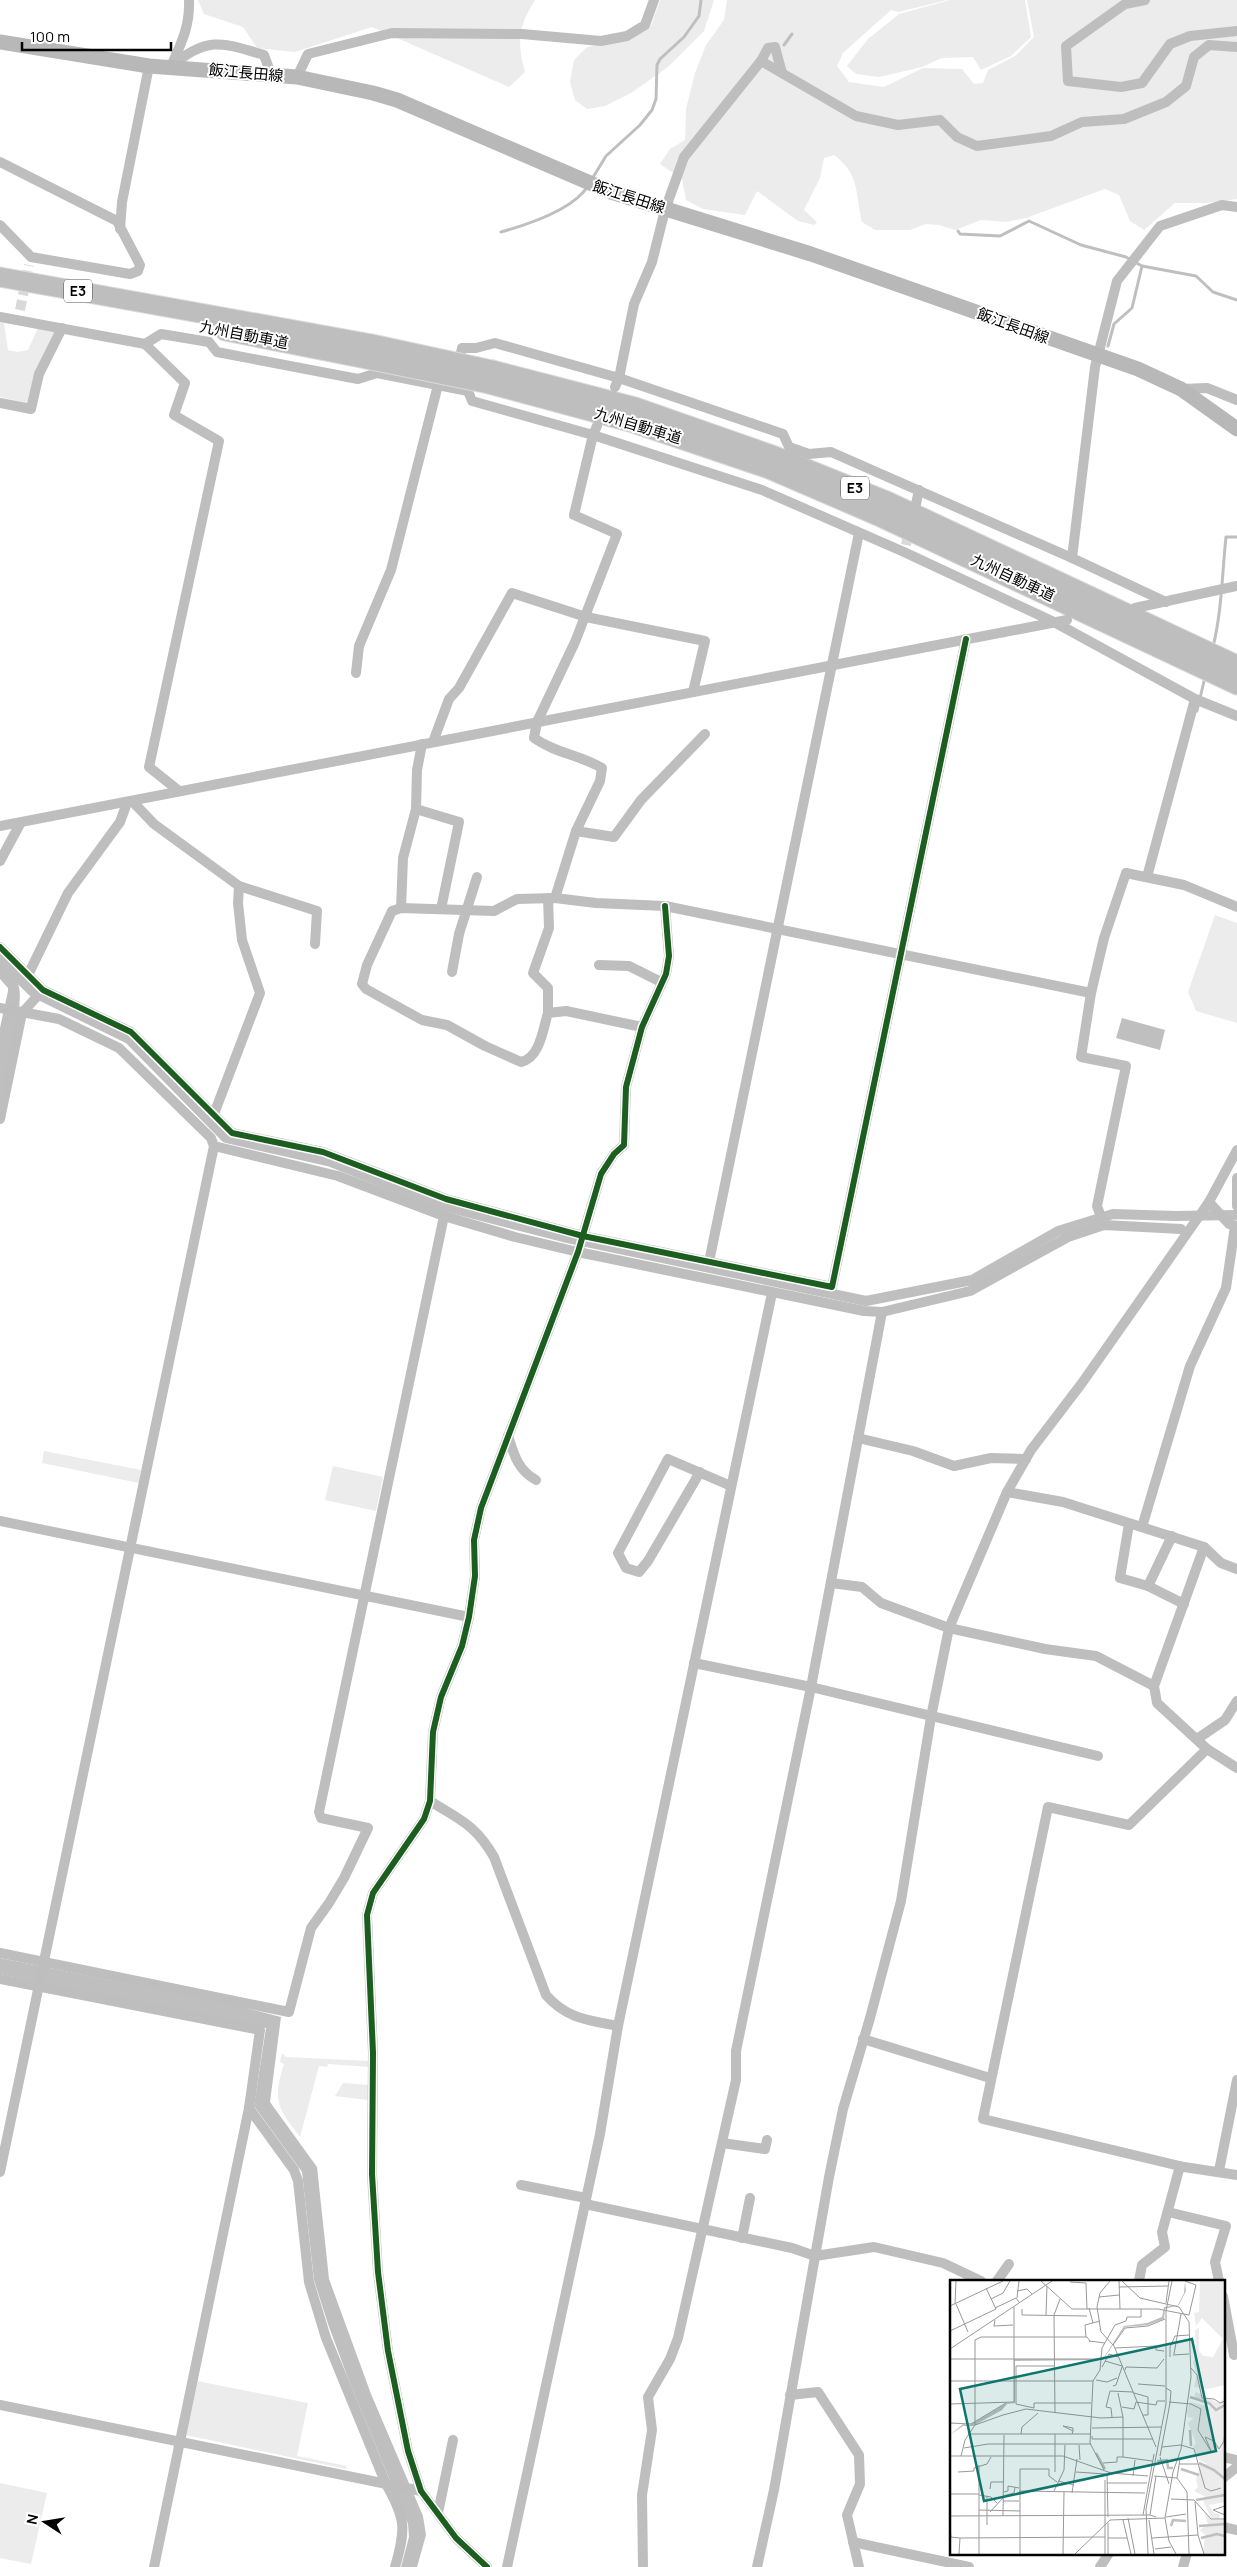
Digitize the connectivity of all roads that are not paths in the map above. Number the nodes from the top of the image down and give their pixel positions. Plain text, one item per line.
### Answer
1 (189, 0) edge
2 (654, 0) edge
3 (1145, 0) edge
4 (1237, 31) edge
5 (0, 42) edge
6 (1237, 47) edge
7 (761, 61) junction
8 (149, 66) junction
9 (170, 67) junction
10 (782, 73) junction
11 (271, 74) junction
12 (297, 77) junction
13 (0, 162) edge
14 (1237, 207) edge
15 (665, 210) junction
16 (0, 225) edge
17 (120, 230) junction
18 (0, 277) edge
19 (0, 290) edge
20 (20, 310) tunnel mouth
21 (155, 312) junction
22 (0, 317) edge
23 (17, 320) junction
24 (62, 328) junction
25 (145, 344) junction
26 (1097, 355) junction
27 (617, 382) junction
28 (438, 386) junction
29 (454, 388) junction
30 (1181, 390) junction
31 (1237, 400) edge
32 (0, 402) edge
33 (1237, 429) edge
34 (595, 431) junction
35 (919, 490) junction
36 (916, 504) dead end
37 (859, 533) junction
38 (1072, 558) junction
39 (1237, 586) edge
40 (1166, 602) junction
41 (1135, 608) dead end
42 (586, 617) junction
43 (1067, 620) dead end
44 (1054, 622) junction
45 (966, 639) junction
46 (1200, 656) junction
47 (1237, 665) edge
48 (830, 666) junction
49 (356, 673) dead end
50 (1237, 685) edge
51 (693, 692) junction
52 (1195, 700) junction
53 (1237, 716) edge
54 (537, 722) junction
55 (705, 734) dead end
56 (428, 743) junction
57 (179, 791) junction
58 (130, 802) junction
59 (416, 808) junction
60 (20, 824) junction
61 (0, 826) edge
62 (576, 832) junction
63 (0, 862) edge
64 (477, 877) dead end
65 (1147, 877) junction
66 (239, 886) junction
67 (551, 898) junction
68 (665, 906) junction
69 (1237, 907) edge
70 (400, 908) junction
71 (441, 909) junction
72 (467, 910) junction
73 (777, 928) junction
74 (315, 944) dead end
75 (0, 947) edge
76 (900, 954) junction
77 (599, 964) dead end
78 (452, 972) dead end
79 (28, 975) junction
80 (661, 982) junction
81 (43, 990) junction
82 (1092, 993) junction
83 (0, 1008) edge
84 (22, 1012) junction
85 (548, 1013) junction
86 (642, 1027) junction
87 (214, 1114) junction
88 (0, 1119) edge
89 (214, 1146) junction
90 (1235, 1155) edge
91 (1237, 1171) edge
92 (1237, 1178) edge
93 (1212, 1205) junction
94 (1237, 1206) edge
95 (444, 1216) junction
96 (1103, 1224) junction
97 (1236, 1226) edge
98 (1181, 1229) dead end
99 (583, 1236) junction
100 (578, 1252) junction
101 (709, 1262) junction
102 (772, 1293) junction
103 (882, 1312) junction
104 (508, 1436) junction
105 (858, 1438) junction
106 (1026, 1459) junction
107 (700, 1472) junction
108 (536, 1480) dead end
109 (731, 1486) junction
110 (1008, 1492) junction
111 (0, 1521) edge
112 (1129, 1524) junction
113 (1142, 1527) junction
114 (1172, 1536) junction
115 (130, 1546) junction
116 (1204, 1547) junction
117 (1237, 1569) edge
118 (831, 1583) junction
119 (1148, 1586) junction
120 (364, 1595) junction
121 (1184, 1604) junction
122 (469, 1617) junction
123 (949, 1628) junction
124 (694, 1663) junction
125 (1154, 1686) junction
126 (811, 1687) junction
127 (1237, 1701) edge
128 (931, 1717) junction
129 (1197, 1739) junction
130 (1207, 1749) junction
131 (1098, 1756) dead end
132 (1237, 1768) edge
133 (430, 1801) junction
134 (0, 1953) edge
135 (44, 1962) junction
136 (0, 1979) edge
137 (38, 1987) junction
138 (618, 2026) junction
139 (863, 2039) junction
140 (990, 2078) junction
141 (1237, 2080) edge
142 (249, 2108) junction
143 (767, 2140) dead end
144 (722, 2143) junction
145 (1180, 2166) junction
146 (1219, 2171) junction
147 (0, 2172) edge
148 (1237, 2175) edge
149 (521, 2185) dead end
150 (750, 2198) dead end
151 (585, 2201) junction
152 (1168, 2212) junction
153 (702, 2229) junction
154 (742, 2238) junction
155 (815, 2256) junction
156 (1009, 2264) dead end
157 (979, 2280) edge
158 (997, 2280) edge
159 (1139, 2280) edge
160 (1220, 2280) edge
161 (1224, 2301) edge
162 (1236, 2355) edge
163 (790, 2395) junction
164 (0, 2405) edge
165 (452, 2440) dead end
166 (180, 2442) junction
167 (1224, 2457) edge
168 (1237, 2460) edge
169 (1237, 2467) edge
170 (1224, 2477) edge
171 (389, 2485) junction
172 (418, 2491) junction
173 (438, 2513) junction
174 (1224, 2527) edge
175 (1237, 2530) edge
176 (853, 2542) junction
177 (1108, 2554) edge
178 (1187, 2554) edge
179 (154, 2567) edge
180 (395, 2567) edge
181 (487, 2567) edge
182 (507, 2567) edge
183 (643, 2567) edge
184 (756, 2567) edge
185 (859, 2567) edge
186 (969, 2567) edge
187 (1100, 2567) edge
188 (1183, 2567) edge

1 - 9 street
2 - 12 street
3 - 4 street
5 - 8 main road, 飯江長田線
6 - 10 street
7 - 10 street
7 - 10 street
7 - 15 street
8 - 9 main road, 飯江長田線
8 - 17 street
9 - 11 main road, 飯江長田線
9 - 11 street
11 - 12 main road, 飯江長田線
12 - 15 main road, 飯江長田線
13 - 17 street
14 - 26 street
15 - 26 main road, 飯江長田線
15 - 27 street
16 - 17 street
18 - 21 highway, 九州自動車道 / E3
19 - 21 highway, 九州自動車道 / E3
20 - 23 street
21 - 46 highway, 九州自動車道 / E3, bridge
22 - 23 street
23 - 24 street
24 - 25 street
24 - 32 street
25 - 28 street
25 - 57 street
26 - 30 main road, 飯江長田線
26 - 38 street
27 - 29 street
27 - 35 street
28 - 29 street
28 - 49 street
29 - 34 street
30 - 31 street
30 - 33 main road, 飯江長田線
34 - 37 street
34 - 42 street
35 - 36 street
35 - 38 street
37 - 44 street
37 - 48 street
38 - 40 street
39 - 40 street
40 - 41 street
42 - 51 street
42 - 54 street
42 - 56 street
43 - 44 street
44 - 45 street
44 - 52 street
45 - 48 street
45 - 76 street
46 - 47 highway, 九州自動車道 / E3
46 - 50 highway, 九州自動車道 / E3
48 - 51 street
48 - 73 street
51 - 54 street
52 - 53 street
52 - 65 street
54 - 56 street
54 - 62 street
55 - 62 street
56 - 57 street
56 - 59 street
57 - 58 street
58 - 60 street
58 - 66 street
58 - 79 street
59 - 70 street
59 - 71 street
60 - 61 street
60 - 63 street
62 - 67 street
64 - 72 street
65 - 69 street
65 - 82 street
66 - 74 street
66 - 87 street
67 - 68 street
67 - 72 street
67 - 85 street
68 - 73 street
68 - 80 street
70 - 71 street
70 - 85 street
71 - 72 street
72 - 78 street
73 - 76 street
73 - 101 street
75 - 79 street
76 - 82 street
76 - 101 street
77 - 80 street
79 - 81 street
80 - 86 street
81 - 84 street
81 - 87 street
82 - 96 street
83 - 84 street
84 - 88 street
84 - 89 street
85 - 86 street
86 - 99 street
87 - 99 street
89 - 95 street
89 - 115 street
90 - 91 street
90 - 93 street
92 - 94 street
93 - 97 street
93 - 106 street
95 - 100 street
95 - 120 street
96 - 98 street
96 - 103 street
97 - 113 street
99 - 100 street
99 - 101 street
100 - 102 street
100 - 104 street
102 - 103 street
102 - 109 street
103 - 105 street
104 - 108 street
104 - 122 street
105 - 106 street
105 - 118 street
106 - 110 street
107 - 107 street
107 - 109 street
109 - 124 street
110 - 112 street
110 - 123 street
111 - 115 street
112 - 113 street
112 - 119 street
113 - 114 street
114 - 116 street
114 - 119 street
115 - 120 street
115 - 135 street
116 - 117 street
116 - 121 street
118 - 123 street
118 - 126 street
119 - 121 street
120 - 122 street
120 - 135 street
121 - 125 street
122 - 133 street
123 - 125 street
123 - 128 street
124 - 126 street
124 - 138 street
125 - 129 street
126 - 128 street
126 - 144 street
127 - 129 street
128 - 131 street
128 - 139 street
129 - 130 street
130 - 132 street
130 - 140 street
133 - 138 street
133 - 172 street
134 - 135 street
135 - 137 street
136 - 137 street
137 - 142 street
137 - 147 street
138 - 151 street
139 - 140 street
139 - 155 street
140 - 145 street
141 - 146 street
142 - 166 street
142 - 171 street
143 - 144 street
144 - 153 street
145 - 146 street
145 - 152 street
146 - 148 street
149 - 151 street
150 - 154 street
151 - 153 street
151 - 182 street
152 - 159 street
152 - 160 street
153 - 154 street
153 - 183 street
154 - 155 street
155 - 157 street
155 - 163 street
156 - 158 street
161 - 162 street
163 - 176 street
163 - 184 street
164 - 166 street
165 - 173 street
166 - 171 street
166 - 179 street
167 - 168 street
169 - 170 street
171 - 172 street
171 - 180 street
172 - 173 street
173 - 181 street
174 - 175 street
176 - 185 street
176 - 186 street
177 - 187 street
178 - 188 street

